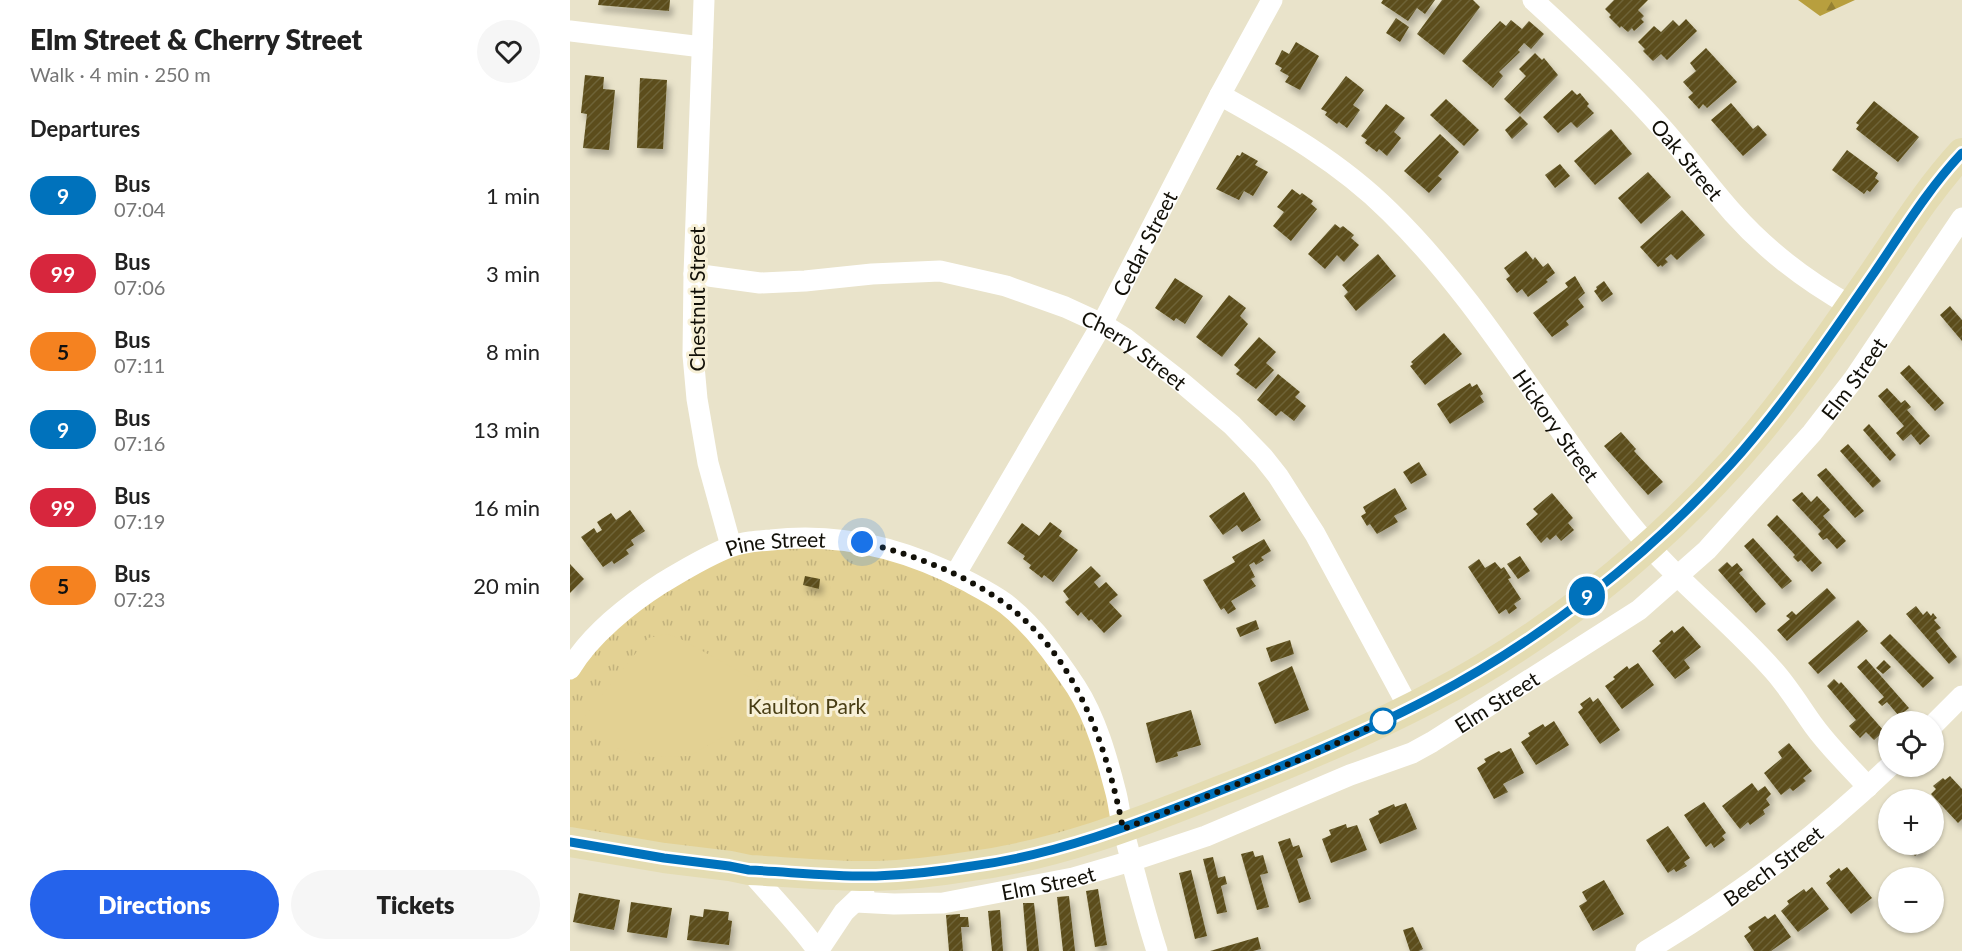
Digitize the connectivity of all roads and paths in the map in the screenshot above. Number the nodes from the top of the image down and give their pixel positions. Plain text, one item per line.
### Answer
1 (704, 0) edge
2 (1272, 0) edge
3 (1533, 0) edge
4 (570, 31) edge
5 (702, 47) junction
6 (1220, 95) junction
7 (1962, 153) edge
8 (1962, 218) edge
9 (694, 274) junction
10 (1851, 306) junction
11 (1102, 324) junction
12 (1648, 545) junction
13 (731, 546) junction
14 (955, 575) junction
15 (1677, 577) junction
16 (570, 669) edge
17 (1962, 696) edge
18 (1409, 708) junction
19 (1944, 714) edge
20 (1372, 726) junction
21 (1384, 763) junction
22 (1878, 777) edge
23 (1868, 787) junction
24 (1123, 829) junction
25 (570, 842) edge
26 (1131, 861) junction
27 (749, 870) junction
28 (879, 876) junction
29 (856, 902) junction
30 (818, 951) edge
31 (1157, 951) edge
32 (1646, 951) edge

1 - 5 street, Chestnut Street
2 - 6 street, Cedar Street
3 - 10 street, Oak Street
4 - 5 street
5 - 9 street, Chestnut Street
6 - 11 street, Cedar Street
6 - 12 street, Hickory Street
7 - 10 street, Elm Street
8 - 15 street, Elm Street
9 - 11 street, Cherry Street
9 - 13 street, Chestnut Street
10 - 12 street, Elm Street
11 - 14 street, Cedar Street
11 - 18 street, Cherry Street
12 - 15 street, Hickory Street
12 - 18 street, Elm Street
13 - 14 street, Pine Street
13 - 16 street, Pine Street
14 - 24 street, Pine Street
15 - 21 street, Elm Street
15 - 23 street, Hickory Street
17 - 19 street
18 - 20 street, Elm Street
20 - 21 street
20 - 24 street, Elm Street
21 - 26 street, Elm Street
22 - 23 street, Beech Street
23 - 32 street, Beech Street
24 - 26 street, Pine Street
24 - 28 street, Elm Street
25 - 27 street, Elm Street
26 - 29 street, Elm Street
26 - 31 street, Pine Street
27 - 28 street, Elm Street
27 - 30 street
28 - 29 street
29 - 30 street

